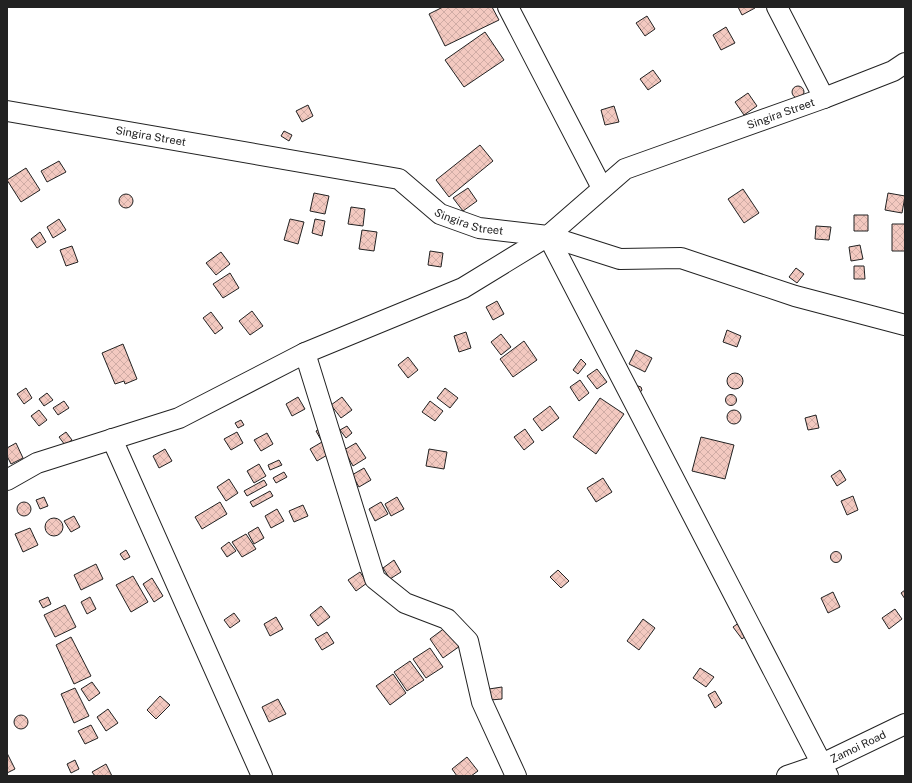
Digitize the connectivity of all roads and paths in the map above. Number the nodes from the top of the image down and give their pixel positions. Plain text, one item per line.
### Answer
1 (508, 7) edge
2 (777, 7) edge
3 (905, 63) edge
4 (824, 98) junction
5 (7, 111) edge
6 (602, 188) junction
7 (548, 236) junction
8 (905, 325) edge
9 (305, 352) junction
10 (112, 439) junction
11 (7, 480) edge
12 (905, 724) edge
13 (825, 770) edge
14 (262, 776) edge
15 (516, 776) edge
16 (787, 776) edge

1 - 6 street
2 - 4 street
3 - 4 street, Singira Street
4 - 6 street, Singira Street
5 - 7 street, Singira Street
6 - 7 street, Singira Street
7 - 8 street
7 - 9 street
7 - 13 street
9 - 10 street
9 - 15 street
10 - 11 street
10 - 14 street
12 - 13 street, Zamoi Road
13 - 16 street, Zamoi Road

